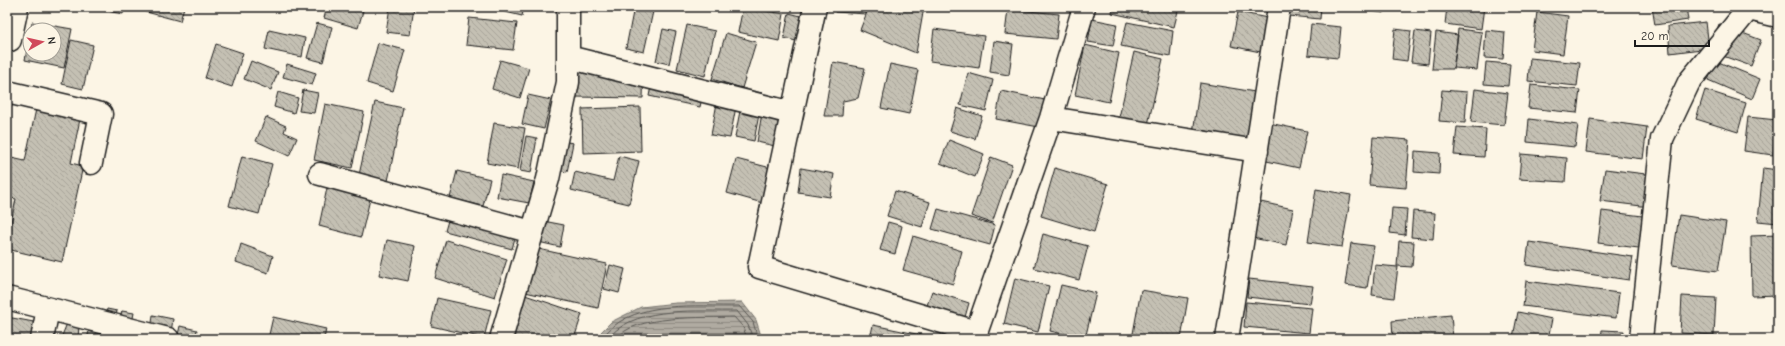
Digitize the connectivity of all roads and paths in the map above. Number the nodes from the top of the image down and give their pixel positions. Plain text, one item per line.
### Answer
1 (17, 7) edge
2 (815, 7) edge
3 (1084, 7) edge
4 (1279, 7) edge
5 (564, 8) edge
6 (1749, 8) edge
7 (1778, 16) edge
8 (8, 44) edge
9 (568, 57) junction
10 (7, 92) edge
11 (792, 112) junction
12 (1051, 118) junction
13 (1257, 151) junction
14 (91, 163) dead end
15 (320, 174) dead end
16 (532, 232) junction
17 (7, 298) edge
18 (48, 309) junction
19 (975, 336) edge
20 (42, 339) edge
21 (168, 339) edge
22 (501, 339) edge
23 (1227, 339) edge
24 (1641, 339) edge

1 - 8 street
2 - 11 street
3 - 12 street
4 - 13 street
5 - 9 street
6 - 7 street
6 - 24 street
9 - 11 street
9 - 16 street
10 - 14 street
11 - 19 street
12 - 13 street
12 - 19 street
13 - 23 street
15 - 16 street
16 - 22 street
17 - 18 street
18 - 20 street
18 - 21 street

